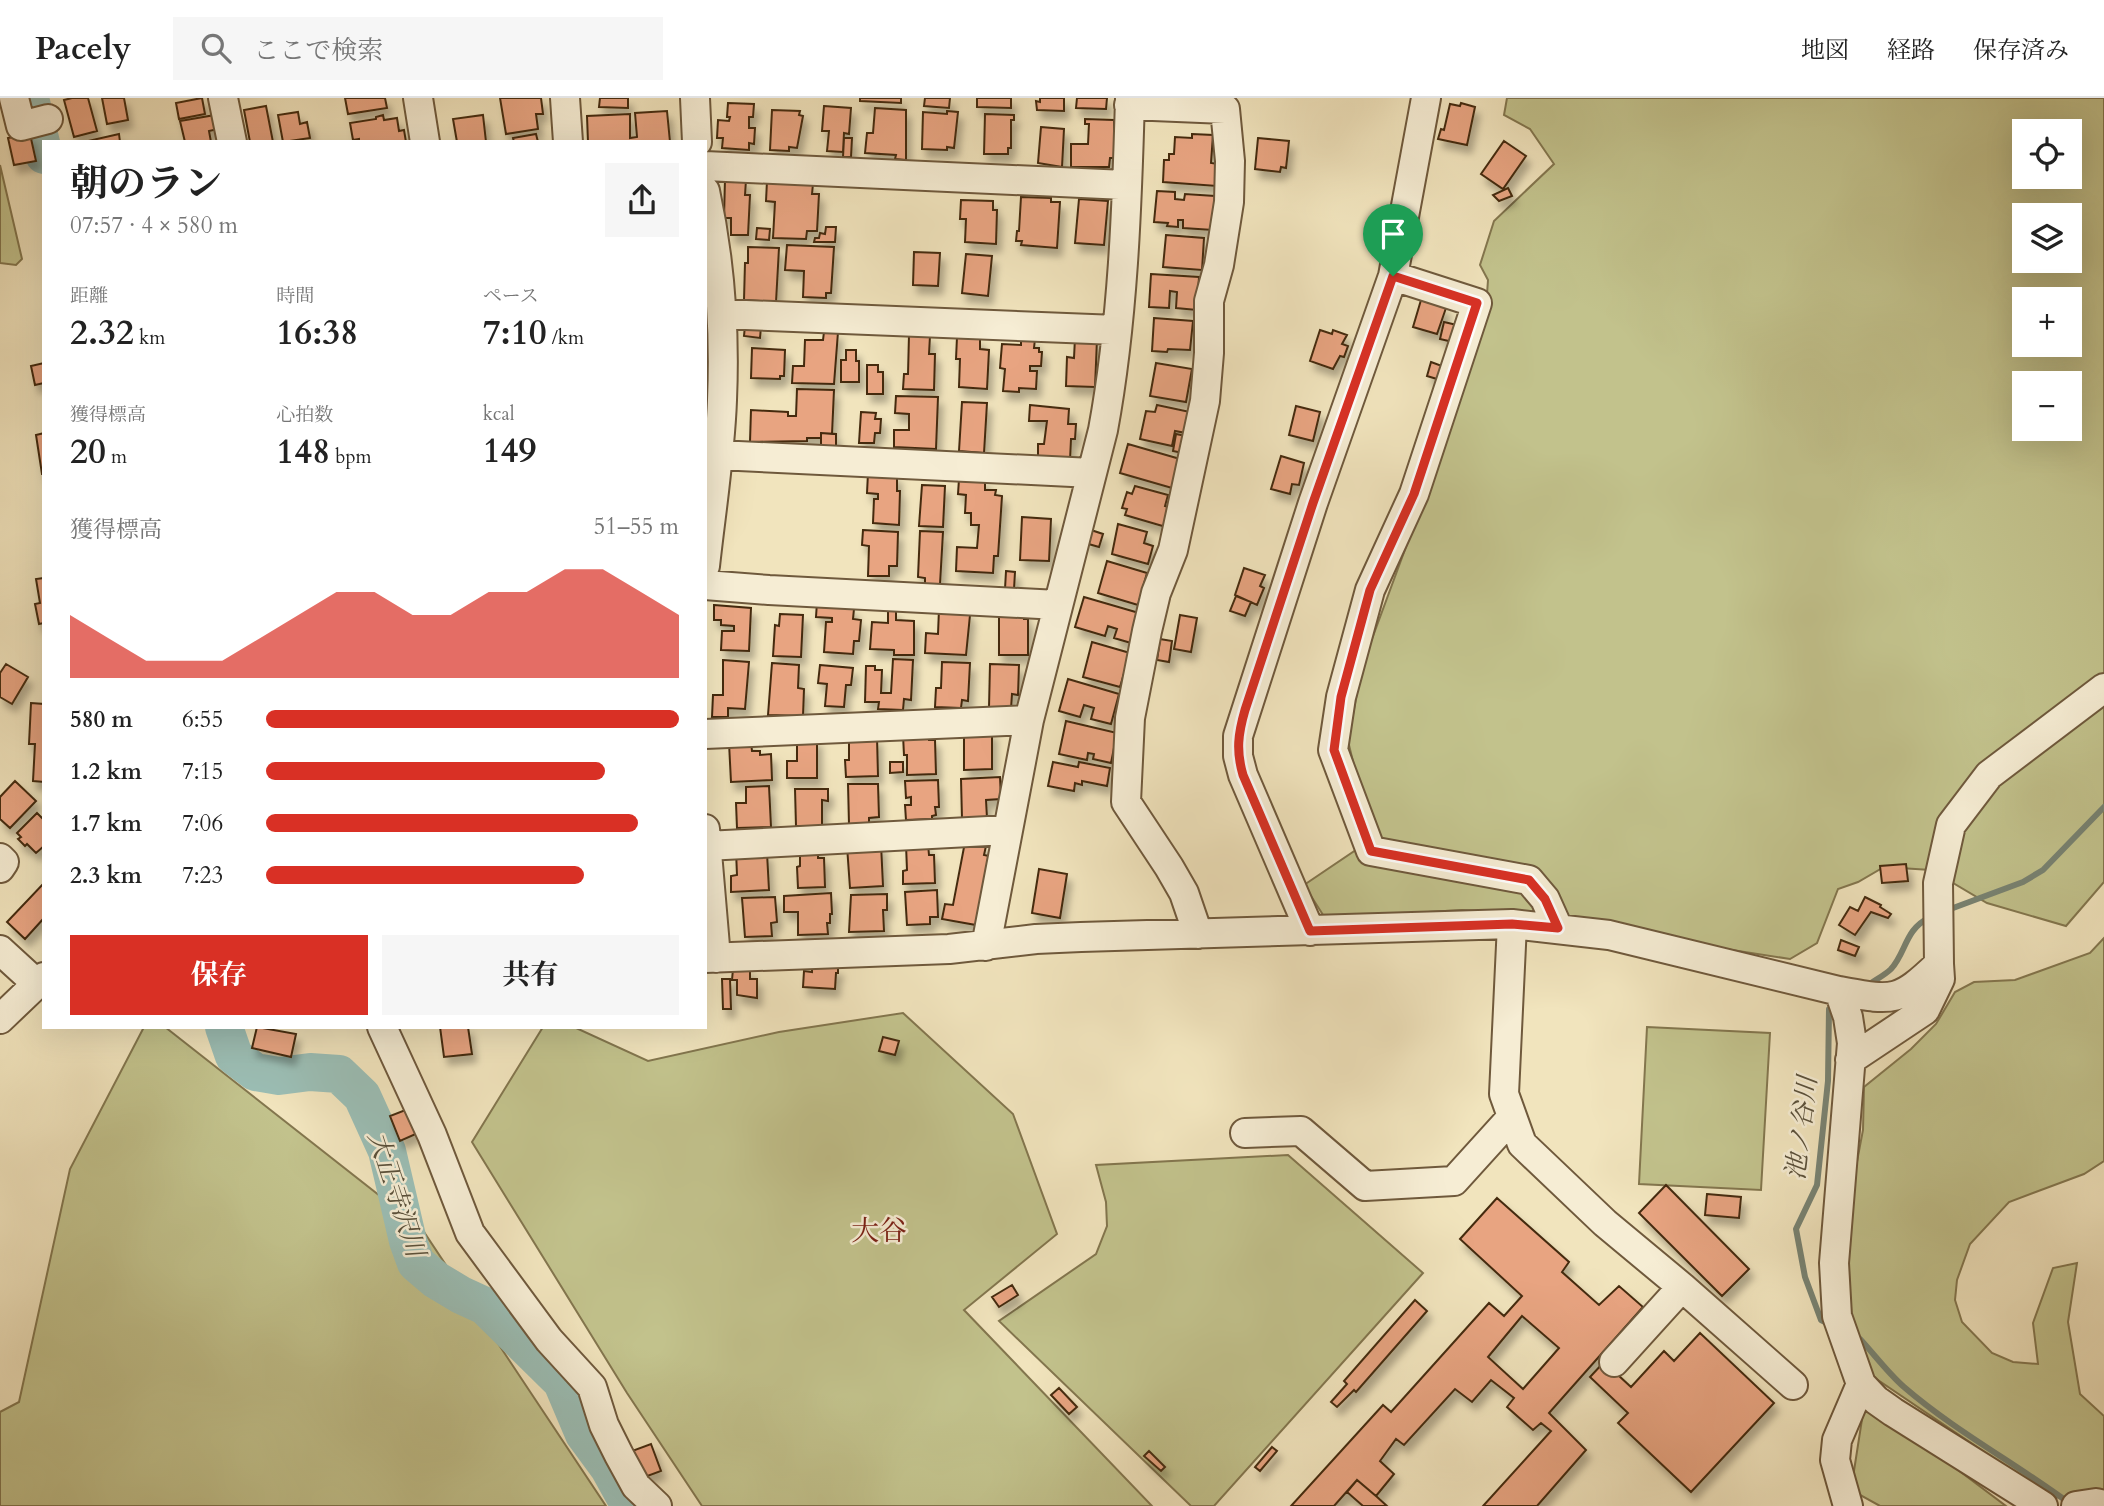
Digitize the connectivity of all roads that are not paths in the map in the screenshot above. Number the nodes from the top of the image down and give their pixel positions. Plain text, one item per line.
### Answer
1 (223, 98) edge
2 (418, 98) edge
3 (565, 98) edge
4 (695, 98) edge
5 (1426, 98) edge
6 (1130, 102) edge
7 (232, 140) edge
8 (425, 140) edge
9 (568, 140) edge
10 (697, 140) edge
11 (707, 166) edge
12 (1125, 185) junction
13 (707, 203) edge
14 (1393, 276) junction
15 (722, 314) junction
16 (1117, 330) junction
17 (718, 455) junction
18 (1092, 473) junction
19 (707, 549) edge
20 (707, 585) edge
21 (1058, 605) junction
22 (2104, 688) edge
23 (1030, 720) junction
24 (707, 734) edge
25 (1007, 830) junction
26 (707, 837) edge
27 (0, 858) edge
28 (707, 867) edge
29 (0, 868) edge
30 (1512, 924) junction
31 (1558, 928) junction
32 (1310, 931) junction
33 (1198, 934) junction
34 (986, 946) junction
35 (0, 950) edge
36 (710, 958) edge
37 (1939, 964) junction
38 (40, 980) edge
39 (1839, 990) junction
40 (0, 1019) edge
41 (383, 1029) edge
42 (1850, 1060) junction
43 (1512, 1117) junction
44 (1245, 1133) dead end
45 (1682, 1287) junction
46 (1615, 1362) dead end
47 (1861, 1384) junction
48 (1793, 1385) dead end
49 (2104, 1505) edge
50 (657, 1506) edge
51 (1848, 1506) edge
52 (2043, 1506) edge
53 (2076, 1506) edge

1 - 7 street
2 - 8 street
3 - 9 street
4 - 10 street
5 - 14 street
6 - 12 street
6 - 33 street
11 - 12 street
12 - 16 street
13 - 15 street
14 - 31 street
14 - 32 street
15 - 16 street
15 - 17 street
16 - 18 street
17 - 18 street
17 - 19 street
18 - 21 street
20 - 21 street
21 - 23 street
22 - 37 street
23 - 24 street
23 - 25 street
25 - 26 street
25 - 34 street
27 - 29 street
28 - 36 street
30 - 31 street
30 - 32 street
30 - 43 street
31 - 39 street
32 - 33 street
33 - 34 street
34 - 36 street
35 - 38 street
37 - 39 street
37 - 42 street
38 - 40 street
39 - 42 street
41 - 50 street
42 - 47 street
43 - 44 street
43 - 45 street
45 - 46 street
45 - 48 street
47 - 51 street
47 - 52 street
49 - 53 street

